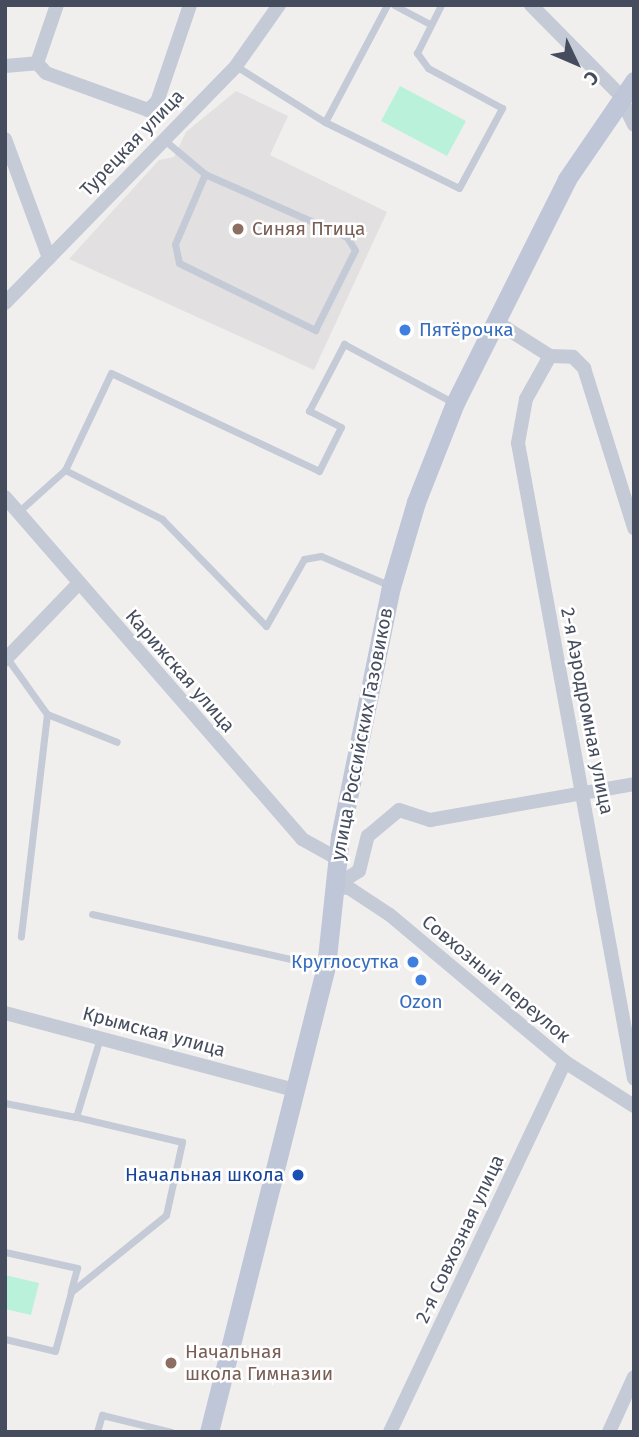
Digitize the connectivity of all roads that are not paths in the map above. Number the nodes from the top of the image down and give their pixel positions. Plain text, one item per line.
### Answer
1 (57, 5) edge
2 (190, 5) edge
3 (279, 5) edge
4 (387, 5) edge
5 (394, 5) edge
6 (441, 5) edge
7 (531, 5) edge
8 (429, 24) junction
9 (37, 63) junction
10 (5, 66) edge
11 (236, 66) junction
12 (634, 81) edge
13 (619, 94) junction
14 (325, 122) junction
15 (634, 125) edge
16 (162, 138) junction
17 (5, 139) edge
18 (205, 174) junction
19 (49, 258) junction
20 (5, 303) edge
21 (495, 321) junction
22 (550, 356) junction
23 (455, 403) junction
24 (65, 470) junction
25 (5, 498) edge
26 (16, 515) junction
27 (634, 528) edge
28 (79, 583) junction
29 (391, 587) junction
30 (6, 659) edge
31 (47, 714) junction
32 (117, 742) dead end
33 (634, 783) edge
34 (583, 791) junction
35 (336, 858) junction
36 (334, 887) junction
37 (92, 914) dead end
38 (21, 936) dead end
39 (326, 967) junction
40 (5, 1013) edge
41 (100, 1038) junction
42 (565, 1062) junction
43 (634, 1079) edge
44 (294, 1090) junction
45 (5, 1103) edge
46 (634, 1106) edge
47 (76, 1117) junction
48 (5, 1252) edge
49 (71, 1292) junction
50 (5, 1339) edge
51 (634, 1377) edge
52 (97, 1432) edge
53 (171, 1432) edge
54 (209, 1432) edge
55 (390, 1432) edge
56 (609, 1432) edge

1 - 9 street
2 - 9 street
3 - 11 street, Турецкая улица
4 - 14 lane
5 - 8 lane
6 - 8 lane
7 - 13 street
8 - 14 lane
9 - 10 street
11 - 14 lane
11 - 16 street, Турецкая улица
12 - 13 main road, улица Российских Газовиков
13 - 15 street
13 - 21 main road, улица Российских Газовиков
16 - 18 lane
16 - 19 street, Турецкая улица
17 - 19 street
18 - 18 lane
19 - 20 street, Турецкая улица
21 - 22 street
21 - 23 main road, улица Российских Газовиков
22 - 27 street
22 - 34 street, 2-я Аэродромная улица
23 - 24 lane
23 - 29 main road, улица Российских Газовиков
24 - 26 lane
24 - 29 lane
25 - 26 street, Карижская улица
26 - 28 street, Карижская улица
28 - 30 street
28 - 35 street, Карижская улица
29 - 35 main road, улица Российских Газовиков
30 - 31 lane
31 - 32 lane
31 - 38 lane
33 - 34 street
34 - 36 street
34 - 43 street, 2-я Аэродромная улица
35 - 36 main road, улица Российских Газовиков
36 - 39 main road, улица Российских Газовиков
36 - 42 street, Совхозный переулок
37 - 39 lane
39 - 44 main road, улица Российских Газовиков
40 - 41 street, Крымская улица
41 - 44 street, Крымская улица
41 - 47 lane
42 - 46 street, Совхозный переулок
42 - 55 street, 2-я Совхозная улица
44 - 54 main road, улица Российских Газовиков
45 - 47 lane
47 - 49 lane
48 - 49 lane
49 - 50 lane
51 - 56 street
52 - 53 lane

